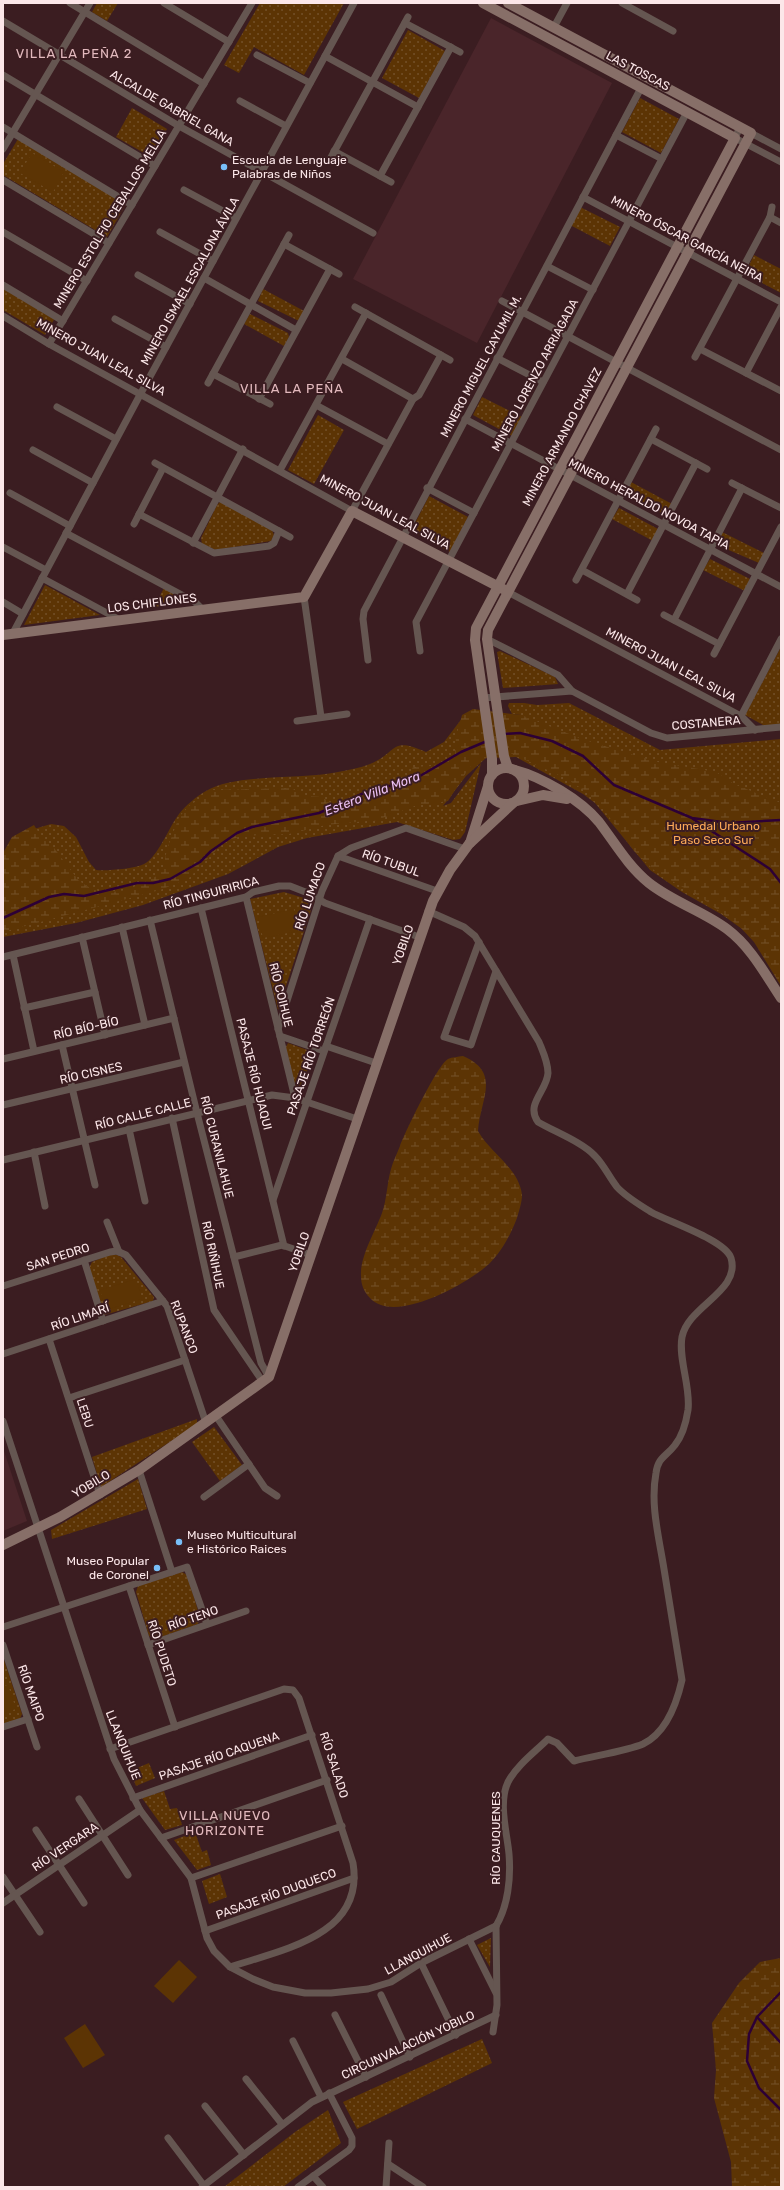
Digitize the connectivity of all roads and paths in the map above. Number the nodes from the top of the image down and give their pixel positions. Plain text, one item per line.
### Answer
1 (70, 3) edge
2 (90, 3) edge
3 (164, 3) edge
4 (252, 3) edge
5 (354, 3) edge
6 (483, 3) edge
7 (508, 3) edge
8 (567, 3) edge
9 (622, 3) edge
10 (85, 12) junction
11 (3, 21) edge
12 (554, 27) junction
13 (673, 30) dead end
14 (229, 42) junction
15 (451, 47) junction
16 (460, 52) dead end
17 (59, 54) junction
18 (257, 55) dead end
19 (325, 56) junction
20 (3, 75) edge
21 (372, 82) junction
22 (310, 83) junction
23 (204, 84) junction
24 (641, 88) junction
25 (36, 94) junction
26 (240, 101) dead end
27 (418, 107) junction
28 (687, 112) junction
29 (179, 126) junction
30 (286, 126) junction
31 (3, 127) edge
32 (740, 127) junction
33 (12, 133) junction
34 (751, 133) junction
35 (616, 135) junction
36 (735, 138) junction
37 (746, 143) junction
38 (3, 149) edge
39 (781, 149) edge
40 (334, 152) junction
41 (662, 160) junction
42 (328, 161) dead end
43 (781, 162) edge
44 (155, 166) junction
45 (262, 172) junction
46 (380, 176) junction
47 (3, 180) edge
48 (392, 182) dead end
49 (184, 190) dead end
50 (583, 197) junction
51 (132, 205) junction
52 (772, 207) dead end
53 (770, 217) junction
54 (236, 218) junction
55 (629, 221) junction
56 (781, 222) edge
57 (3, 232) edge
58 (160, 232) dead end
59 (373, 233) dead end
60 (289, 235) dead end
61 (109, 243) junction
62 (284, 244) junction
63 (677, 247) junction
64 (688, 252) junction
65 (213, 261) junction
66 (546, 266) junction
67 (330, 269) junction
68 (339, 274) dead end
69 (138, 275) dead end
70 (204, 278) junction
71 (737, 278) junction
72 (87, 281) junction
73 (3, 285) edge
74 (593, 290) junction
75 (502, 301) dead end
76 (781, 302) edge
77 (190, 304) junction
78 (251, 305) junction
79 (355, 307) dead end
80 (781, 307) edge
81 (522, 311) junction
82 (366, 313) junction
83 (3, 316) edge
84 (114, 319) dead end
85 (63, 321) junction
86 (296, 330) junction
87 (568, 336) junction
88 (49, 344) junction
89 (166, 347) junction
90 (700, 349) junction
91 (441, 355) junction
92 (696, 357) dead end
93 (497, 358) junction
94 (342, 359) junction
95 (450, 360) dead end
96 (616, 361) junction
97 (627, 367) junction
98 (746, 373) junction
99 (213, 374) junction
100 (543, 382) junction
101 (208, 383) dead end
102 (781, 391) edge
103 (141, 393) junction
104 (259, 399) junction
105 (413, 399) junction
106 (270, 404) dead end
107 (316, 405) junction
108 (57, 407) dead end
109 (464, 419) junction
110 (656, 429) dead end
111 (116, 439) junction
112 (650, 439) junction
113 (388, 444) junction
114 (511, 444) junction
115 (242, 449) junction
116 (33, 450) dead end
117 (781, 450) edge
118 (155, 463) dead end
119 (696, 463) junction
120 (163, 468) junction
121 (559, 469) junction
122 (707, 469) dead end
123 (280, 470) junction
124 (570, 475) junction
125 (93, 483) junction
126 (732, 483) dead end
127 (427, 488) junction
128 (742, 488) junction
129 (10, 493) dead end
130 (217, 497) junction
131 (618, 501) junction
132 (781, 508) edge
133 (352, 510) junction
134 (474, 513) junction
135 (139, 514) junction
136 (134, 524) dead end
137 (664, 525) junction
138 (781, 527) edge
139 (68, 529) junction
140 (279, 531) junction
141 (402, 536) junction
142 (290, 537) dead end
143 (193, 543) junction
144 (3, 546) edge
145 (710, 549) junction
146 (449, 561) junction
147 (46, 570) junction
148 (582, 570) junction
149 (756, 574) junction
150 (42, 578) junction
151 (576, 580) dead end
152 (497, 586) junction
153 (781, 587) edge
154 (508, 592) junction
155 (627, 594) junction
156 (304, 597) junction
157 (637, 600) dead end
158 (3, 602) edge
159 (202, 610) junction
160 (23, 614) junction
161 (664, 615) dead end
162 (120, 620) junction
163 (674, 620) junction
164 (8, 634) edge
165 (487, 639) junction
166 (781, 639) edge
167 (719, 644) junction
168 (420, 651) dead end
169 (714, 654) dead end
170 (368, 660) dead end
171 (572, 691) junction
172 (495, 696) junction
173 (483, 698) junction
174 (347, 714) dead end
175 (741, 716) junction
176 (321, 718) junction
177 (297, 721) dead end
178 (781, 727) edge
179 (755, 730) junction
180 (511, 769) junction
181 (492, 775) junction
182 (488, 786) junction
183 (573, 800) junction
184 (515, 802) junction
185 (467, 846) junction
186 (338, 856) junction
187 (438, 891) junction
188 (246, 897) junction
189 (320, 900) junction
190 (202, 908) junction
191 (428, 911) junction
192 (370, 919) junction
193 (150, 920) junction
194 (122, 927) junction
195 (82, 937) junction
196 (419, 937) junction
197 (479, 942) junction
198 (12, 955) junction
199 (3, 957) edge
200 (496, 971) junction
201 (95, 992) junction
202 (781, 998) edge
203 (24, 1008) junction
204 (174, 1018) junction
205 (145, 1025) junction
206 (279, 1032) junction
207 (105, 1035) junction
208 (62, 1045) junction
209 (325, 1049) junction
210 (34, 1052) junction
211 (3, 1059) edge
212 (184, 1062) junction
213 (376, 1063) junction
214 (72, 1089) junction
215 (295, 1098) junction
216 (249, 1100) junction
217 (307, 1102) junction
218 (3, 1105) edge
219 (197, 1113) junction
220 (172, 1118) junction
221 (357, 1120) junction
222 (129, 1129) junction
223 (84, 1140) junction
224 (34, 1152) junction
225 (3, 1160) edge
226 (95, 1185) dead end
227 (145, 1201) dead end
228 (273, 1201) junction
229 (45, 1206) dead end
230 (107, 1222) dead end
231 (284, 1246) junction
232 (120, 1252) junction
233 (311, 1255) junction
234 (234, 1257) junction
235 (84, 1260) junction
236 (3, 1286) edge
237 (163, 1301) junction
238 (103, 1321) junction
239 (49, 1339) junction
240 (3, 1354) edge
241 (185, 1360) junction
242 (266, 1380) junction
243 (68, 1398) junction
244 (216, 1416) junction
245 (3, 1421) edge
246 (206, 1423) junction
247 (249, 1464) junction
248 (140, 1470) junction
249 (100, 1495) junction
250 (277, 1496) dead end
251 (204, 1497) dead end
252 (38, 1529) junction
253 (3, 1545) edge
254 (172, 1572) junction
255 (129, 1586) junction
256 (63, 1607) junction
257 (246, 1611) dead end
258 (207, 1624) junction
259 (3, 1627) edge
260 (3, 1645) edge
261 (148, 1645) junction
262 (28, 1719) junction
263 (3, 1727) edge
264 (175, 1727) junction
265 (312, 1735) junction
266 (37, 1747) dead end
267 (110, 1749) junction
268 (327, 1780) junction
269 (79, 1798) dead end
270 (133, 1798) junction
271 (140, 1810) junction
272 (342, 1826) junction
273 (36, 1830) dead end
274 (103, 1835) junction
275 (161, 1838) junction
276 (59, 1865) junction
277 (128, 1875) dead end
278 (3, 1877) edge
279 (191, 1878) junction
280 (354, 1878) junction
281 (15, 1895) junction
282 (3, 1903) edge
283 (84, 1903) dead end
284 (496, 1926) junction
285 (205, 1930) junction
286 (40, 1932) dead end
287 (469, 1939) junction
288 (421, 1963) junction
289 (230, 1967) junction
290 (497, 1995) junction
291 (380, 1996) dead end
292 (335, 2015) dead end
293 (496, 2016) junction
294 (493, 2032) dead end
295 (456, 2035) junction
296 (293, 2041) dead end
297 (410, 2057) junction
298 (366, 2077) junction
299 (246, 2079) dead end
300 (329, 2093) junction
301 (321, 2097) junction
302 (205, 2106) dead end
303 (282, 2124) junction
304 (168, 2138) dead end
305 (389, 2143) dead end
306 (244, 2155) junction
307 (388, 2164) junction
308 (314, 2176) junction
309 (204, 2187) edge
310 (298, 2187) edge
311 (323, 2187) edge
312 (386, 2187) edge
313 (423, 2187) edge

1 - 10 street
2 - 10 street
3 - 14 street
4 - 14 street, MINERO ESTOLFIO CEBALLOS MELLA
5 - 19 street, MINERO ISMAEL ESCALONA ÁVILA
6 - 24 street, LAS TOSCAS
7 - 12 street, LAS TOSCAS
8 - 12 street
9 - 13 street
10 - 17 street
10 - 23 street
11 - 17 street, ALCALDE GABRIEL GANA
12 - 32 street, LAS TOSCAS
14 - 23 street, MINERO ESTOLFIO CEBALLOS MELLA
15 - 16 street
15 - 21 street
15 - 27 street
17 - 25 street
17 - 29 street, ALCALDE GABRIEL GANA
18 - 22 street
19 - 21 street
19 - 22 street, MINERO ISMAEL ESCALONA ÁVILA
20 - 25 street
21 - 27 street
21 - 40 street
22 - 30 street, MINERO ISMAEL ESCALONA ÁVILA
23 - 29 street, MINERO ESTOLFIO CEBALLOS MELLA
24 - 28 street, LAS TOSCAS
24 - 35 street, MINERO MIGUEL CAYUMIL M.
25 - 33 street
25 - 44 street
26 - 30 street
27 - 46 street
28 - 36 street, LAS TOSCAS
28 - 41 street, MINERO LORENZO ARRIAGADA
29 - 44 street, MINERO ESTOLFIO CEBALLOS MELLA
29 - 45 street, ALCALDE GABRIEL GANA
30 - 45 street, MINERO ISMAEL ESCALONA ÁVILA
31 - 33 street
32 - 34 street, LAS TOSCAS
32 - 36 street, MINERO ARMANDO CHAVEZ
33 - 38 street
33 - 51 street
34 - 37 street, MINERO ARMANDO CHAVEZ
34 - 39 street, LAS TOSCAS
35 - 41 street
35 - 50 street, MINERO MIGUEL CAYUMIL M.
36 - 37 street, LAS TOSCAS
36 - 63 street, MINERO ARMANDO CHAVEZ
37 - 43 street, LAS TOSCAS
37 - 64 street, MINERO ARMANDO CHAVEZ
40 - 42 street
40 - 46 street
41 - 55 street, MINERO LORENZO ARRIAGADA
44 - 51 street, MINERO ESTOLFIO CEBALLOS MELLA
45 - 54 street, MINERO ISMAEL ESCALONA ÁVILA
45 - 59 street, ALCALDE GABRIEL GANA
46 - 48 street
47 - 61 street
49 - 54 street
50 - 55 street, MINERO ÓSCAR GARCÍA NEIRA
50 - 66 street, MINERO MIGUEL CAYUMIL M.
51 - 61 street, MINERO ESTOLFIO CEBALLOS MELLA
52 - 53 street
53 - 56 street
53 - 71 street
54 - 65 street, MINERO ISMAEL ESCALONA ÁVILA
55 - 63 street, MINERO ÓSCAR GARCÍA NEIRA
55 - 74 street, MINERO LORENZO ARRIAGADA
57 - 72 street
58 - 65 street
60 - 62 street
61 - 72 street, MINERO ESTOLFIO CEBALLOS MELLA
62 - 67 street
62 - 78 street
63 - 64 street, MINERO ÓSCAR GARCÍA NEIRA
63 - 96 street, MINERO ARMANDO CHAVEZ
64 - 71 street, MINERO ÓSCAR GARCÍA NEIRA
64 - 97 street, MINERO ARMANDO CHAVEZ
65 - 70 street, MINERO ISMAEL ESCALONA ÁVILA
66 - 74 street
66 - 81 street, MINERO MIGUEL CAYUMIL M.
67 - 68 street
67 - 86 street
69 - 77 street
70 - 77 street, MINERO ISMAEL ESCALONA ÁVILA
70 - 78 street
71 - 76 street, MINERO ÓSCAR GARCÍA NEIRA
71 - 90 street
72 - 85 street, MINERO ESTOLFIO CEBALLOS MELLA
73 - 85 street
74 - 87 street, MINERO LORENZO ARRIAGADA
75 - 81 street
77 - 89 street, MINERO ISMAEL ESCALONA ÁVILA
78 - 86 street
78 - 99 street
79 - 82 street
80 - 98 street
81 - 87 street
81 - 93 street, MINERO MIGUEL CAYUMIL M.
82 - 91 street
82 - 94 street
83 - 88 street, MINERO JUAN LEAL SILVA
84 - 89 street
85 - 88 street, MINERO ESTOLFIO CEBALLOS MELLA
86 - 104 street
87 - 96 street
87 - 100 street, MINERO LORENZO ARRIAGADA
88 - 103 street, MINERO JUAN LEAL SILVA
89 - 103 street, MINERO ISMAEL ESCALONA ÁVILA
90 - 92 street
90 - 98 street
91 - 95 street
91 - 105 street
93 - 100 street
93 - 109 street, MINERO MIGUEL CAYUMIL M.
94 - 105 street
94 - 107 street
96 - 97 street
96 - 121 street, MINERO ARMANDO CHAVEZ
97 - 117 street
97 - 124 street, MINERO ARMANDO CHAVEZ
98 - 102 street
99 - 101 street
99 - 104 street
100 - 114 street, MINERO LORENZO ARRIAGADA
103 - 111 street, MINERO ISMAEL ESCALONA ÁVILA
103 - 115 street, MINERO JUAN LEAL SILVA
104 - 106 street
105 - 113 street
107 - 113 street
107 - 123 street
108 - 111 street
109 - 114 street, MINERO HERALDO NOVOA TAPIA
109 - 127 street, MINERO MIGUEL CAYUMIL M.
110 - 112 street
111 - 125 street, MINERO ISMAEL ESCALONA ÁVILA
112 - 119 street
112 - 131 street
113 - 133 street
114 - 121 street, MINERO HERALDO NOVOA TAPIA
114 - 134 street, MINERO LORENZO ARRIAGADA
115 - 123 street, MINERO JUAN LEAL SILVA
115 - 130 street
116 - 125 street
118 - 120 street
119 - 122 street
119 - 137 street
120 - 130 street
120 - 135 street
121 - 124 street, MINERO HERALDO NOVOA TAPIA
121 - 152 street, MINERO ARMANDO CHAVEZ
123 - 133 street, MINERO JUAN LEAL SILVA
124 - 131 street, MINERO HERALDO NOVOA TAPIA
124 - 154 street, MINERO ARMANDO CHAVEZ
125 - 139 street, MINERO ISMAEL ESCALONA ÁVILA
126 - 128 street
127 - 134 street
127 - 141 street, MINERO MIGUEL CAYUMIL M.
128 - 132 street
128 - 145 street
129 - 139 street
130 - 140 street
130 - 143 street
131 - 137 street, MINERO HERALDO NOVOA TAPIA
131 - 148 street
133 - 141 street, MINERO JUAN LEAL SILVA
133 - 156 street
134 - 146 street, MINERO LORENZO ARRIAGADA
135 - 136 street
135 - 143 street
137 - 145 street, MINERO HERALDO NOVOA TAPIA
137 - 155 street
138 - 149 street
139 - 147 street, MINERO ISMAEL ESCALONA ÁVILA
139 - 159 street
140 - 142 street
140 - 143 street
141 - 146 street, MINERO JUAN LEAL SILVA
141 - 170 street, MINERO MIGUEL CAYUMIL M.
144 - 147 street
145 - 149 street, MINERO HERALDO NOVOA TAPIA
145 - 163 street
146 - 152 street, MINERO JUAN LEAL SILVA
146 - 168 street, MINERO LORENZO ARRIAGADA
147 - 150 street, MINERO ISMAEL ESCALONA ÁVILA
148 - 151 street
148 - 155 street
149 - 153 street, MINERO HERALDO NOVOA TAPIA
149 - 167 street
150 - 160 street, MINERO ISMAEL ESCALONA ÁVILA
150 - 162 street
152 - 154 street, MINERO JUAN LEAL SILVA
152 - 173 street, MINERO ARMANDO CHAVEZ
154 - 165 street, MINERO ARMANDO CHAVEZ
154 - 175 street, MINERO JUAN LEAL SILVA
155 - 157 street
156 - 159 street, LOS CHIFLONES
156 - 176 street
158 - 160 street
159 - 162 street, LOS CHIFLONES
160 - 164 street, MINERO ISMAEL ESCALONA ÁVILA
161 - 163 street
162 - 164 street, LOS CHIFLONES
163 - 167 street
165 - 171 street, COSTANERA
165 - 172 street, MINERO ARMANDO CHAVEZ
166 - 175 street
167 - 169 street
171 - 172 street
171 - 179 street, COSTANERA
172 - 173 street
172 - 180 street, MINERO ARMANDO CHAVEZ
173 - 181 street, MINERO ARMANDO CHAVEZ
174 - 176 street
175 - 179 street, MINERO JUAN LEAL SILVA
176 - 177 street
178 - 179 street, COSTANERA
180 - 181 street
180 - 183 street
180 - 184 street, YOBILO
181 - 182 street, YOBILO
182 - 184 street
182 - 185 street, YOBILO
183 - 184 street
183 - 202 street
184 - 185 street, YOBILO
185 - 186 street, RÍO LUMACO
185 - 187 street, YOBILO
186 - 187 street, RÍO TUBUL
186 - 189 street, RÍO LUMACO
187 - 191 street, YOBILO
188 - 189 street, RÍO TINGUIRIRICA
188 - 190 street, RÍO TINGUIRIRICA
188 - 206 street, RÍO COIHUE
189 - 192 street, RÍO TINGUIRIRICA
189 - 206 street, RÍO LUMACO
190 - 193 street, RÍO TINGUIRIRICA
190 - 216 street, PASAJE RÍO HUAQUI
191 - 196 street, YOBILO
191 - 197 street
192 - 196 street, RÍO TINGUIRIRICA
192 - 209 street, PASAJE RÍO TORREÓN
193 - 194 street, RÍO TINGUIRIRICA
193 - 204 street, RÍO CURANILAHUE
194 - 195 street, RÍO TINGUIRIRICA
194 - 205 street
195 - 198 street, RÍO TINGUIRIRICA
195 - 201 street
196 - 213 street, YOBILO
197 - 200 street
197 - 200 street
198 - 199 street, RÍO TINGUIRIRICA
198 - 203 street
200 - 284 street, RÍO CAUQUENES
201 - 203 street
201 - 207 street
203 - 210 street
204 - 205 street, RÍO BÍO-BÍO
204 - 212 street, RÍO CURANILAHUE
205 - 207 street, RÍO BÍO-BÍO
206 - 209 street
206 - 215 street, RÍO COIHUE
207 - 208 street, RÍO BÍO-BÍO
208 - 210 street, RÍO BÍO-BÍO
208 - 214 street
209 - 213 street
209 - 217 street, PASAJE RÍO TORREÓN
210 - 211 street, RÍO BÍO-BÍO
212 - 214 street, RÍO CISNES
212 - 219 street, RÍO CURANILAHUE
213 - 221 street, YOBILO
214 - 218 street, RÍO CISNES
214 - 223 street
215 - 216 street, RÍO CALLE CALLE
215 - 217 street, RÍO CALLE CALLE
216 - 219 street, RÍO CALLE CALLE
216 - 228 street, PASAJE RÍO HUAQUI
217 - 221 street, RÍO CALLE CALLE
217 - 228 street, PASAJE RÍO TORREÓN
219 - 220 street, RÍO CALLE CALLE
219 - 234 street, RÍO CURANILAHUE
220 - 222 street, RÍO CALLE CALLE
220 - 242 street, RÍO RIÑIHUE
221 - 233 street, YOBILO
222 - 223 street, RÍO CALLE CALLE
222 - 227 street
223 - 224 street, RÍO CALLE CALLE
223 - 226 street
224 - 225 street, RÍO CALLE CALLE
224 - 229 street
228 - 231 street, PASAJE RÍO HUAQUI
230 - 232 street
231 - 233 street
231 - 234 street
232 - 235 street, SAN PEDRO
232 - 237 street, RUPANCO
233 - 242 street, YOBILO
234 - 242 street, RÍO CURANILAHUE
235 - 236 street, SAN PEDRO
235 - 238 street
237 - 238 street, RÍO LIMARÍ
237 - 241 street, RUPANCO
238 - 239 street, RÍO LIMARÍ
239 - 240 street, RÍO LIMARÍ
239 - 243 street, LEBU
241 - 243 street
241 - 246 street, RUPANCO
242 - 244 street, YOBILO
243 - 249 street, LEBU
244 - 246 street, YOBILO
244 - 247 street
245 - 252 street, LLANQUIHUE
246 - 248 street, YOBILO
247 - 250 street
247 - 251 street
248 - 249 street, YOBILO
248 - 254 street
249 - 252 street, YOBILO
252 - 253 street, YOBILO
252 - 256 street, LLANQUIHUE
254 - 255 street
254 - 258 street
255 - 256 street
255 - 261 street, RÍO PUDETO
256 - 259 street
256 - 267 street, LLANQUIHUE
257 - 258 street, RÍO TENO
258 - 261 street, RÍO TENO
260 - 262 street, RÍO MAIPO
261 - 264 street, RÍO PUDETO
262 - 263 street
262 - 266 street, RÍO MAIPO
264 - 265 street, RÍO SALADO
264 - 267 street, RÍO SALADO
265 - 268 street, RÍO SALADO
265 - 270 street, PASAJE RÍO CAQUENA
267 - 270 street, LLANQUIHUE
268 - 272 street, RÍO SALADO
268 - 275 street
269 - 274 street
270 - 271 street, LLANQUIHUE
271 - 274 street, RÍO VERGARA
271 - 275 street, LLANQUIHUE
272 - 279 street
272 - 280 street, RÍO SALADO
273 - 276 street
274 - 276 street, RÍO VERGARA
274 - 277 street
275 - 279 street, LLANQUIHUE
276 - 281 street, RÍO VERGARA
276 - 283 street
278 - 281 street
279 - 285 street, LLANQUIHUE
280 - 285 street, PASAJE RÍO DUQUECO
280 - 289 street, RÍO SALADO
281 - 282 street, RÍO VERGARA
281 - 286 street
284 - 287 street, LLANQUIHUE
284 - 290 street
285 - 289 street, LLANQUIHUE
287 - 288 street, LLANQUIHUE
287 - 290 street
288 - 289 street, LLANQUIHUE
288 - 295 street
290 - 293 street
291 - 297 street
292 - 298 street
293 - 294 street
293 - 295 street, CIRCUNVALACIÓN YOBILO
295 - 297 street, CIRCUNVALACIÓN YOBILO
296 - 301 street
297 - 298 street, CIRCUNVALACIÓN YOBILO
298 - 300 street, CIRCUNVALACIÓN YOBILO
299 - 303 street
300 - 301 street, CIRCUNVALACIÓN YOBILO
300 - 308 street
301 - 303 street, CIRCUNVALACIÓN YOBILO
302 - 306 street
303 - 306 street, CIRCUNVALACIÓN YOBILO
304 - 309 street
305 - 307 street
306 - 309 street, CIRCUNVALACIÓN YOBILO
307 - 312 street
307 - 313 street
308 - 310 street
308 - 311 street

